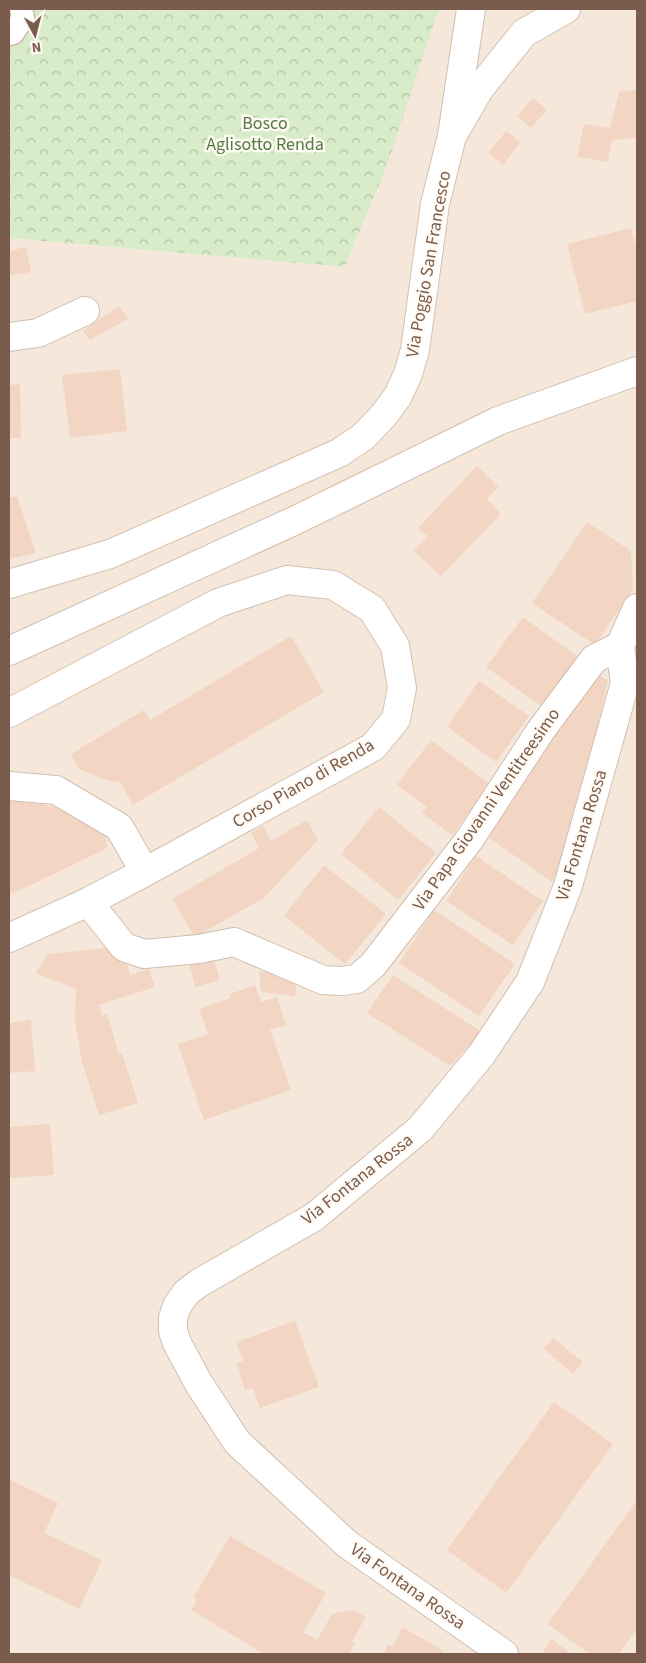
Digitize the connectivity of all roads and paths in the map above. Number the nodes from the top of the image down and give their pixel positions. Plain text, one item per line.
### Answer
1 (21, 9) edge
2 (471, 9) edge
3 (566, 9) edge
4 (9, 34) edge
5 (452, 136) junction
6 (85, 311) dead end
7 (9, 337) edge
8 (637, 371) edge
9 (9, 584) edge
10 (637, 608) edge
11 (620, 646) junction
12 (9, 651) edge
13 (9, 713) edge
14 (9, 786) edge
15 (145, 872) junction
16 (88, 902) junction
17 (9, 938) edge
18 (504, 1654) edge

1 - 4 lane
2 - 5 street
3 - 5 street, Via Poggio San Francesco
5 - 9 street, Via Poggio San Francesco
6 - 7 street
8 - 12 street
10 - 11 street
11 - 16 street, Via Papa Giovanni Ventitreesimo
11 - 18 street, Via Fontana Rossa
13 - 15 street, Corso Piano di Renda
14 - 15 street
15 - 16 street, Corso Piano di Renda
16 - 17 street, Corso Piano di Renda

